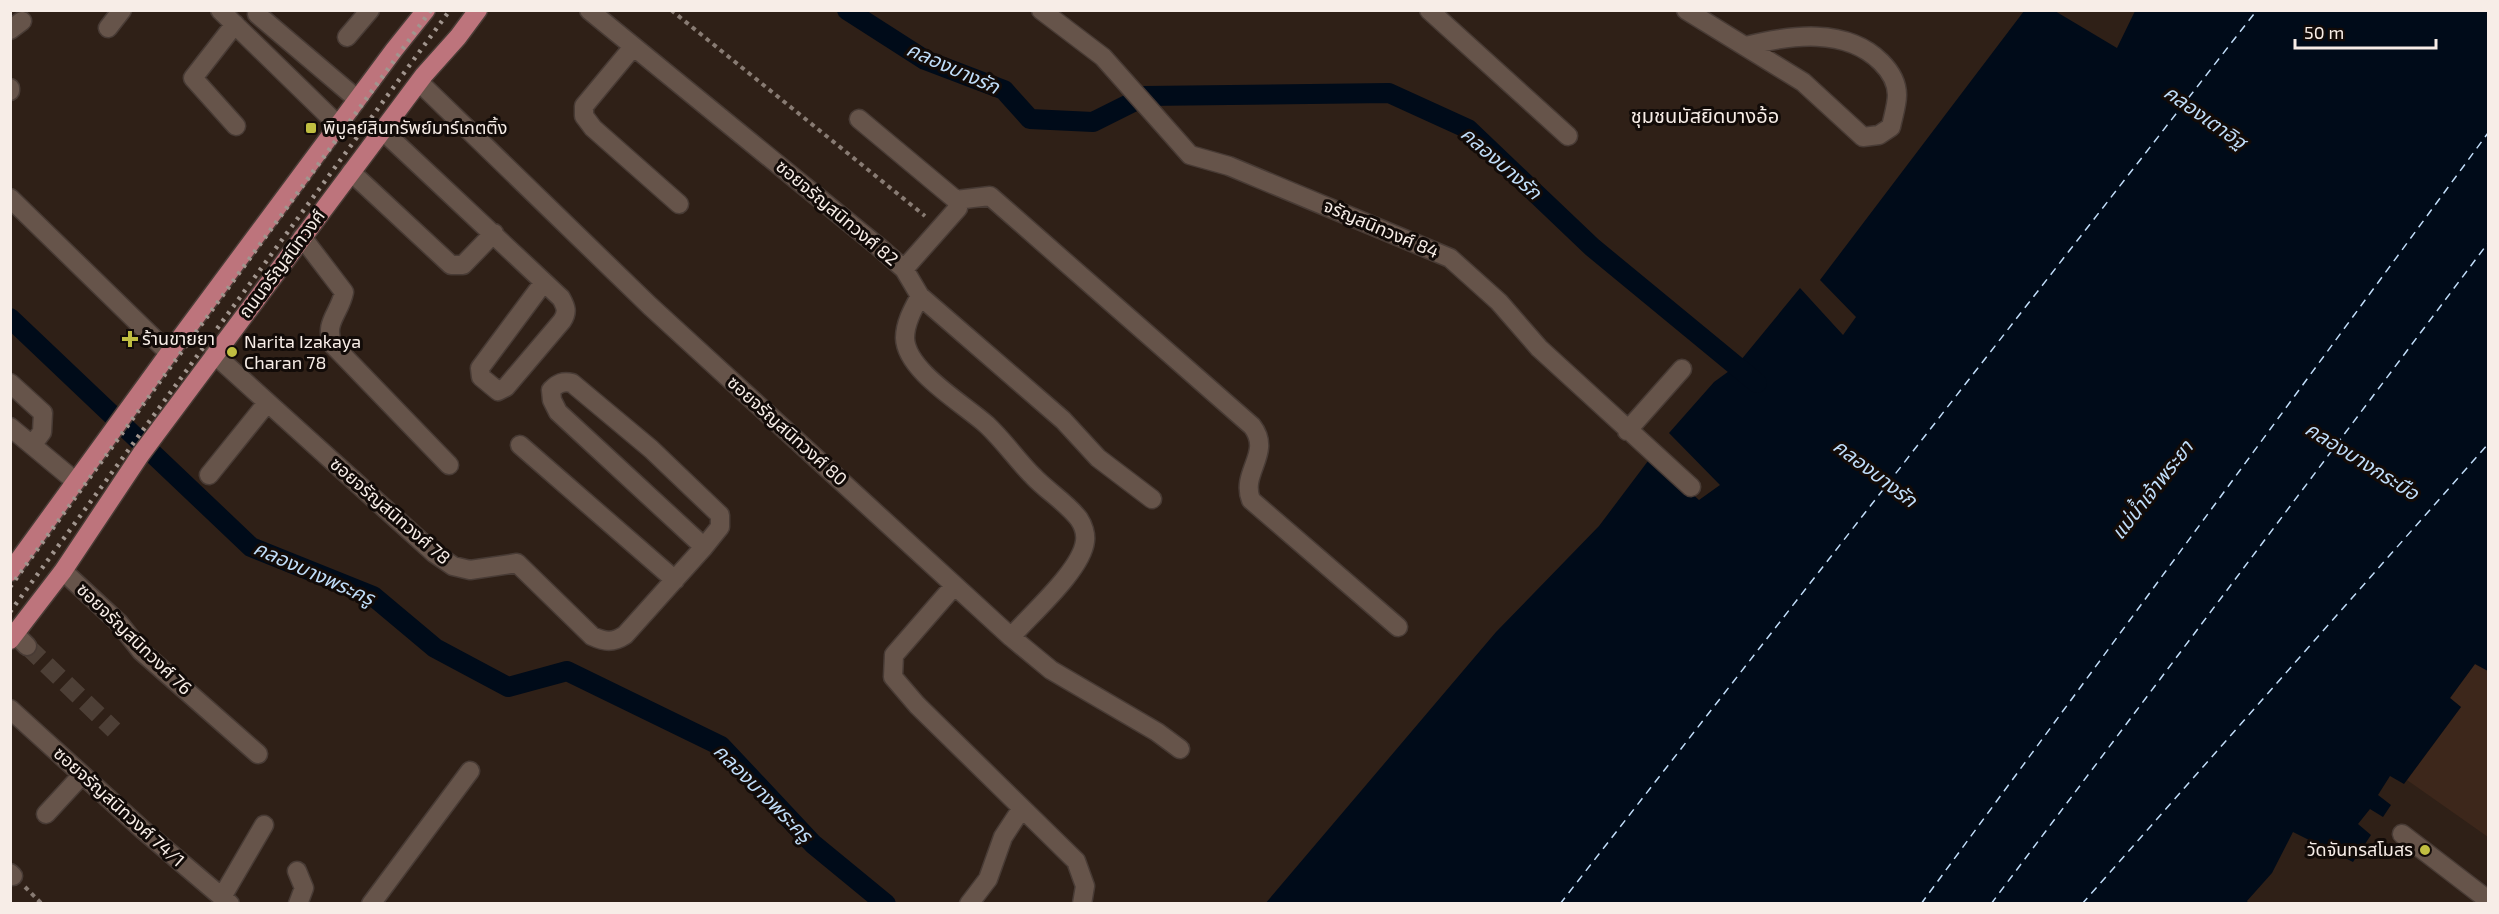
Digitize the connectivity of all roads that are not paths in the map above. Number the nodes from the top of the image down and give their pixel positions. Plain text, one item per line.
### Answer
1 (122, 10) edge
2 (220, 10) edge
3 (260, 10) edge
4 (370, 10) edge
5 (426, 10) edge
6 (478, 10) edge
7 (589, 10) edge
8 (1041, 10) edge
9 (1429, 10) edge
10 (1686, 10) edge
11 (235, 24) junction
12 (108, 28) dead end
13 (347, 37) dead end
14 (1746, 46) junction
15 (633, 47) junction
16 (419, 82) junction
17 (357, 99) junction
18 (859, 119) dead end
19 (338, 125) junction
20 (236, 126) dead end
21 (383, 131) junction
22 (1569, 136) dead end
23 (351, 172) junction
24 (10, 198) edge
25 (956, 200) junction
26 (679, 204) dead end
27 (494, 233) junction
28 (302, 237) junction
29 (904, 269) junction
30 (544, 282) junction
31 (920, 296) junction
32 (168, 353) junction
33 (214, 354) junction
34 (1682, 369) dead end
35 (10, 383) edge
36 (267, 403) junction
37 (10, 427) edge
38 (1627, 431) junction
39 (33, 444) junction
40 (520, 445) dead end
41 (450, 465) dead end
42 (209, 475) dead end
43 (75, 481) junction
44 (1691, 487) dead end
45 (1152, 499) dead end
46 (704, 547) junction
47 (10, 572) edge
48 (63, 572) junction
49 (675, 580) junction
50 (954, 586) junction
51 (1398, 627) dead end
52 (1011, 637) junction
53 (17, 640) edge
54 (10, 709) edge
55 (1180, 749) dead end
56 (258, 754) dead end
57 (470, 771) dead end
58 (82, 775) junction
59 (1022, 808) junction
60 (46, 814) dead end
61 (264, 825) dead end
62 (2402, 834) dead end
63 (297, 871) dead end
64 (226, 900) edge
65 (2488, 900) edge
66 (298, 903) edge
67 (371, 903) edge
68 (969, 903) edge
69 (1082, 903) edge

1 - 12 street
2 - 11 street
3 - 17 street
4 - 13 street
5 - 17 main road, ถนนจรัญสนิทวงศ์
6 - 16 main road, ถนนจรัญสนิทวงศ์
7 - 15 street, ซอยจรัญสนิทวงศ์ 82
8 - 38 street, จรัญสนิทวงศ์ 84
9 - 22 street
10 - 14 street
11 - 19 street
11 - 20 street
14 - 14 street
15 - 26 street
15 - 29 street, ซอยจรัญสนิทวงศ์ 82
16 - 21 main road, ถนนจรัญสนิทวงศ์
16 - 50 street, ซอยจรัญสนิทวงศ์ 80
17 - 19 main road, ถนนจรัญสนิทวงศ์
18 - 25 street
19 - 32 main road, ถนนจรัญสนิทวงศ์
21 - 23 main road, ถนนจรัญสนิทวงศ์
21 - 27 street
23 - 27 street
23 - 28 main road, ถนนจรัญสนิทวงศ์
24 - 32 street
25 - 29 street
25 - 51 street
27 - 30 street
28 - 33 main road, ถนนจรัญสนิทวงศ์
28 - 41 street
29 - 31 street, ซอยจรัญสนิทวงศ์ 82
30 - 30 street
31 - 45 street, ซอยจรัญสนิทวงศ์ 82
31 - 52 street
32 - 43 main road, ถนนจรัญสนิทวงศ์
33 - 36 street, ซอยจรัญสนิทวงศ์ 78
33 - 48 main road, ถนนจรัญสนิทวงศ์
34 - 38 street
35 - 39 street
36 - 42 street
36 - 49 street, ซอยจรัญสนิทวงศ์ 78
37 - 39 street
38 - 44 street, จรัญสนิทวงศ์ 84
39 - 43 street
40 - 49 street
43 - 47 main road, ถนนจรัญสนิทวงศ์
46 - 46 street, ซอยจรัญสนิทวงศ์ 78
46 - 49 street, ซอยจรัญสนิทวงศ์ 78
48 - 53 main road, ถนนจรัญสนิทวงศ์
48 - 56 street, ซอยจรัญสนิทวงศ์ 76
50 - 52 street, ซอยจรัญสนิทวงศ์ 80
50 - 59 street
52 - 55 street, ซอยจรัญสนิทวงศ์ 80
54 - 58 street, ซอยจรัญสนิทวงศ์ 74/1
57 - 67 street
58 - 60 street
58 - 64 street, ซอยจรัญสนิทวงศ์ 74/1
59 - 68 street
59 - 69 street
61 - 64 street
62 - 65 street
63 - 66 street

